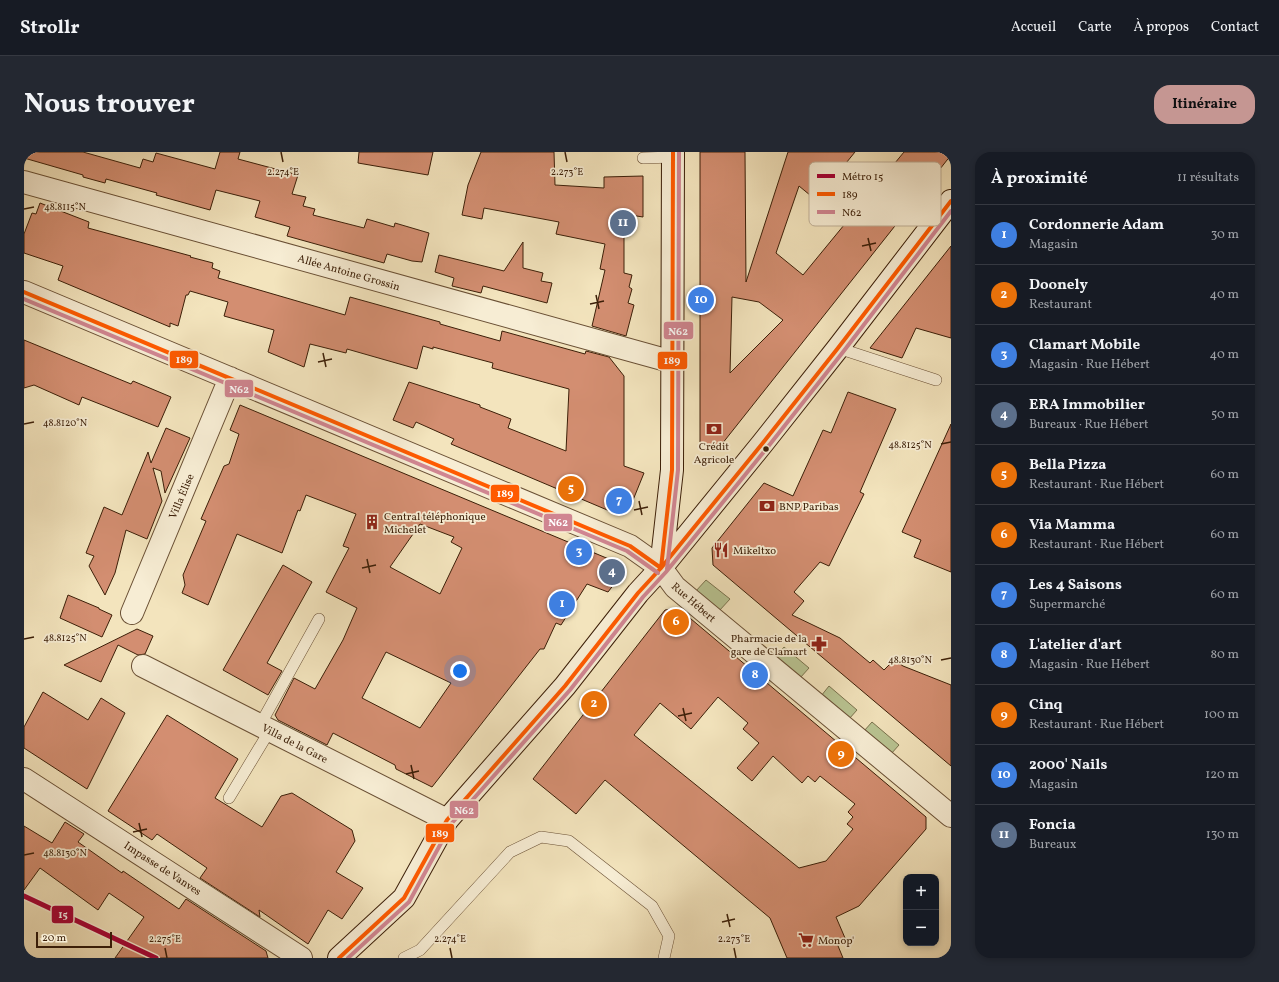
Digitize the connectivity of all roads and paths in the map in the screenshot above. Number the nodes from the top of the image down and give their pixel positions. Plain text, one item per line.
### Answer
1 (673, 154) edge
2 (643, 158) dead end
3 (24, 182) edge
4 (951, 201) edge
5 (941, 214) edge
6 (932, 226) edge
7 (24, 292) edge
8 (838, 348) junction
9 (673, 362) junction
10 (230, 378) junction
11 (936, 380) dead end
12 (661, 568) junction
13 (132, 614) dead end
14 (319, 619) dead end
15 (143, 666) dead end
16 (265, 728) junction
17 (24, 779) edge
18 (229, 798) dead end
19 (951, 816) edge
20 (447, 820) junction
21 (301, 958) edge
22 (338, 958) edge
23 (404, 958) edge
24 (664, 958) edge

1 - 2 lane
1 - 9 street
3 - 9 street, Allée Antoine Grossin
4 - 5 street
6 - 8 street
7 - 10 street, Rue Hébert
8 - 11 lane
8 - 12 street
9 - 12 street
10 - 12 street, Rue Hébert
10 - 13 street, Villa Élise
12 - 19 street, Rue Hébert
12 - 20 street
14 - 16 lane
15 - 16 street, Villa de la Gare
16 - 18 lane
16 - 20 street, Villa de la Gare
17 - 21 street, Impasse de Vanves
20 - 22 street
23 - 24 lane

